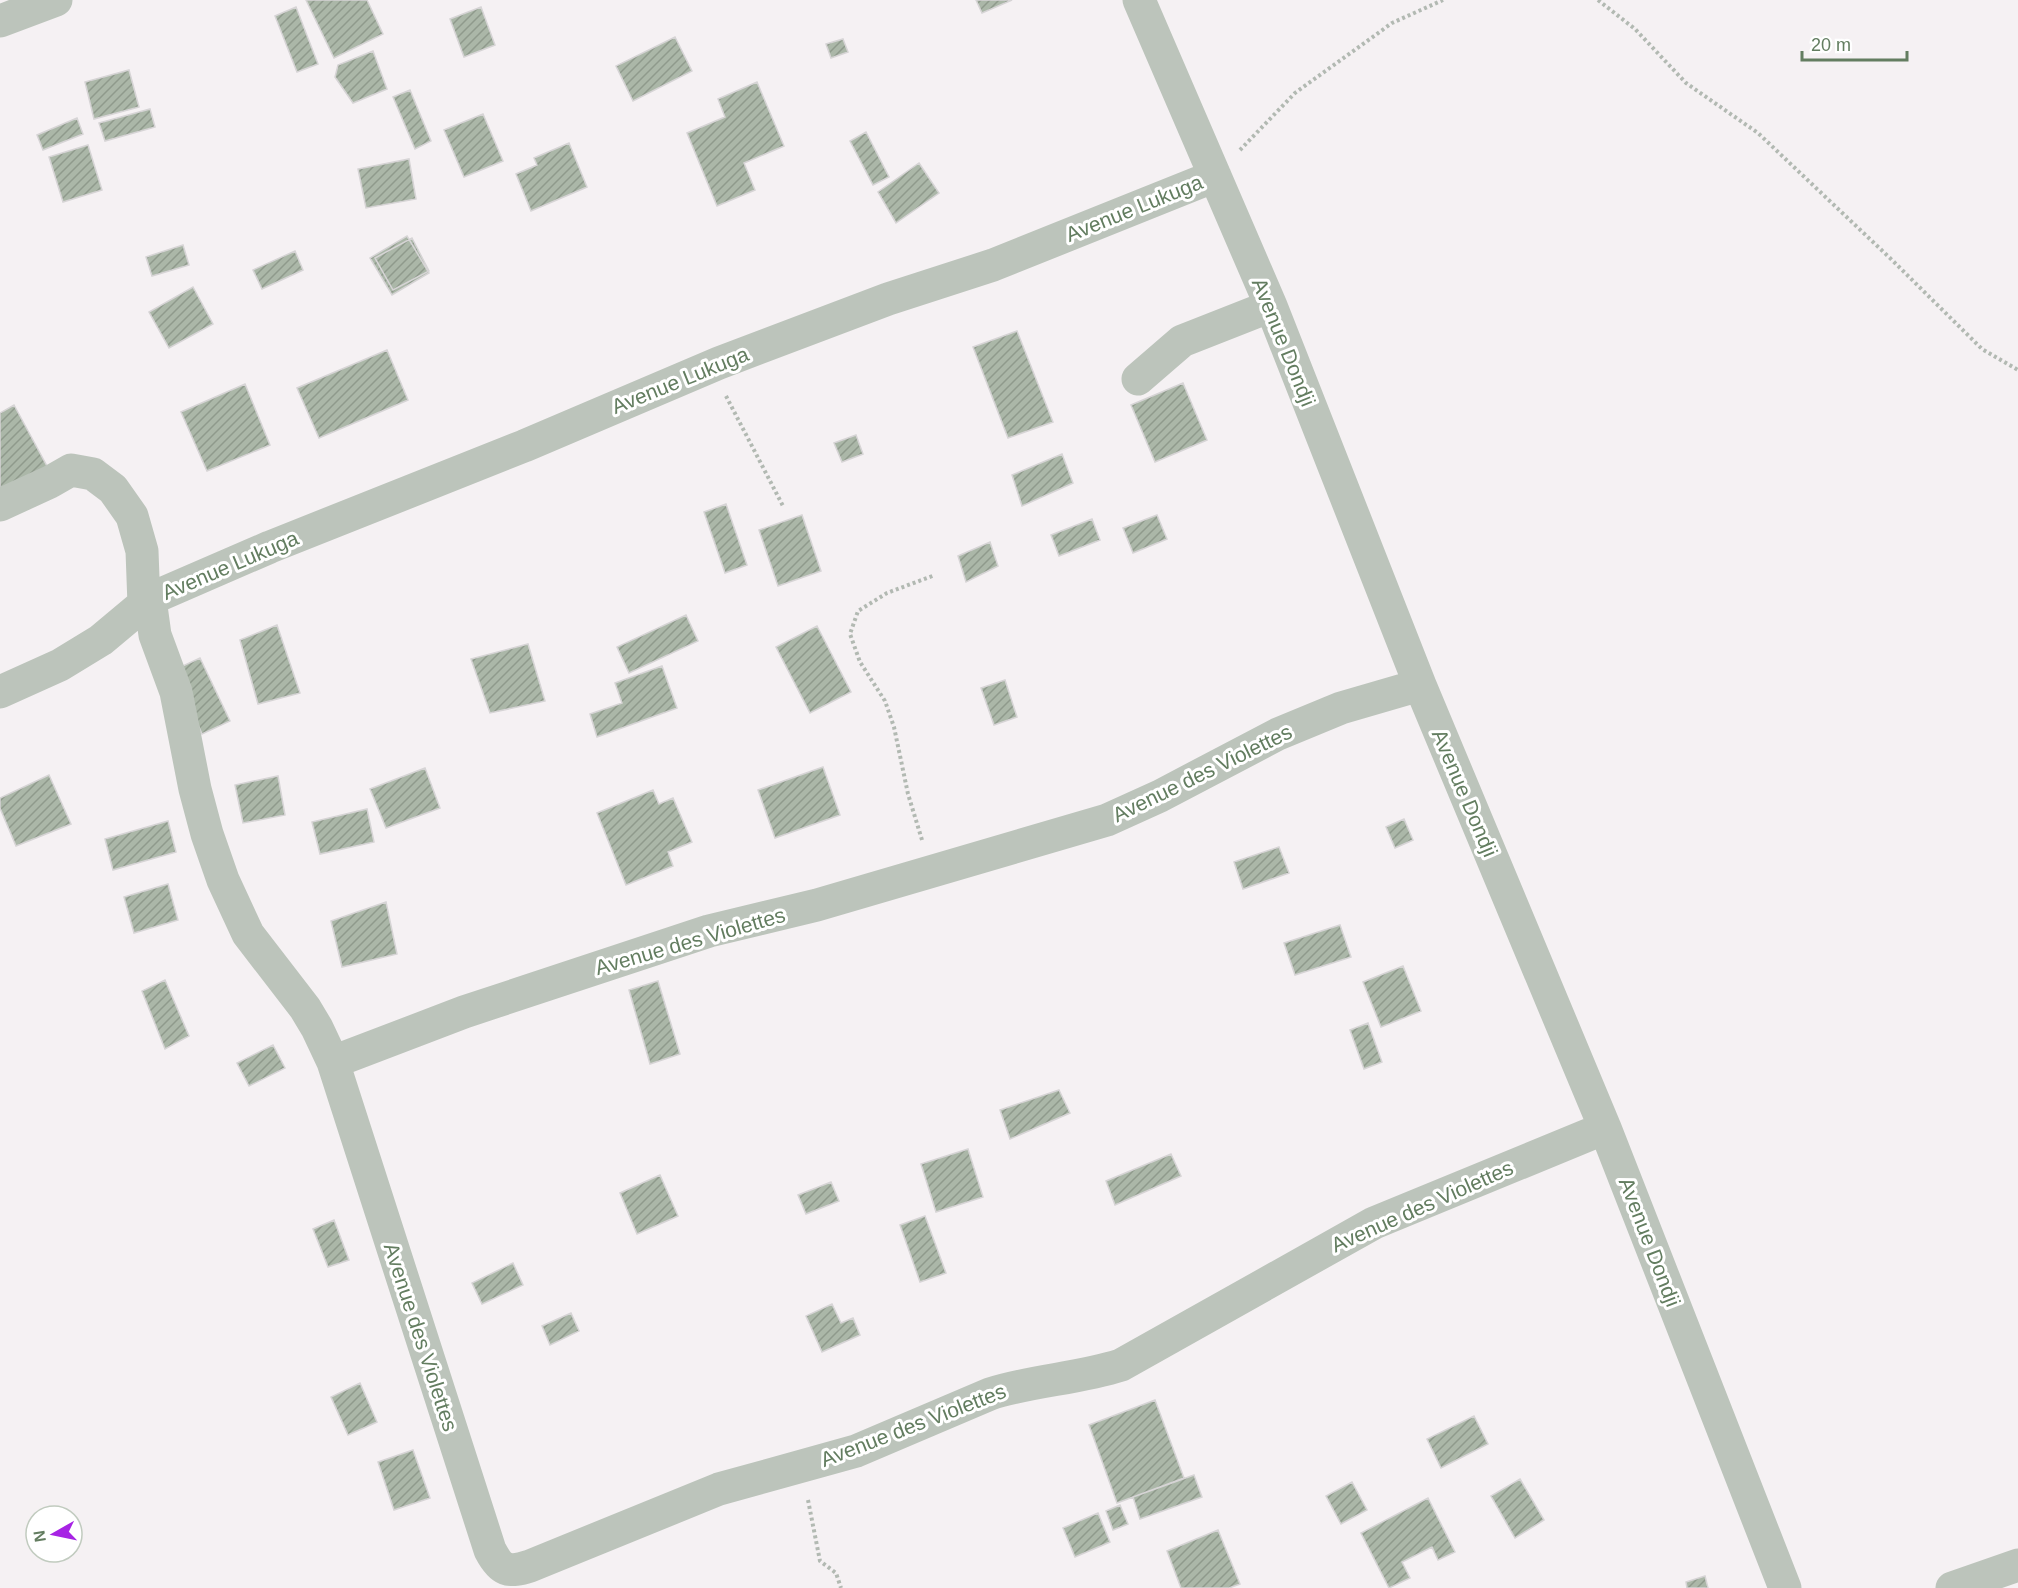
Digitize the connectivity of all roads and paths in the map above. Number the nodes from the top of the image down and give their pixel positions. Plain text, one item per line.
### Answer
1 (56, 0) edge
2 (1139, 0) edge
3 (1443, 0) edge
4 (1598, 0) edge
5 (0, 21) edge
6 (1215, 176) junction
7 (1271, 306) junction
8 (719, 363) junction
9 (2018, 370) edge
10 (1138, 379) dead end
11 (0, 505) edge
12 (783, 506) dead end
13 (935, 575) dead end
14 (147, 602) junction
15 (1420, 685) junction
16 (0, 692) edge
17 (931, 872) junction
18 (333, 1062) junction
19 (1605, 1128) junction
20 (800, 1467) junction
21 (2018, 1564) edge
22 (515, 1579) edge
23 (1986, 1583) edge
24 (841, 1588) edge
25 (1785, 1588) edge
26 (1952, 1588) edge

1 - 5 street
2 - 6 street, Avenue Dondji
3 - 6 path
4 - 9 path
6 - 7 street, Avenue Dondji
6 - 8 street, Avenue Lukuga
7 - 10 street
7 - 15 street, Avenue Dondji
8 - 12 path
8 - 14 street, Avenue Lukuga
11 - 14 street
13 - 17 path
14 - 16 street, Avenue Lukuga
14 - 18 street
15 - 17 street, Avenue des Violettes
15 - 19 street, Avenue Dondji
17 - 18 street, Avenue des Violettes
18 - 22 street, Avenue des Violettes
19 - 20 street, Avenue des Violettes
19 - 25 street, Avenue Dondji
20 - 22 street, Avenue des Violettes
20 - 24 path
21 - 23 street
23 - 26 street

